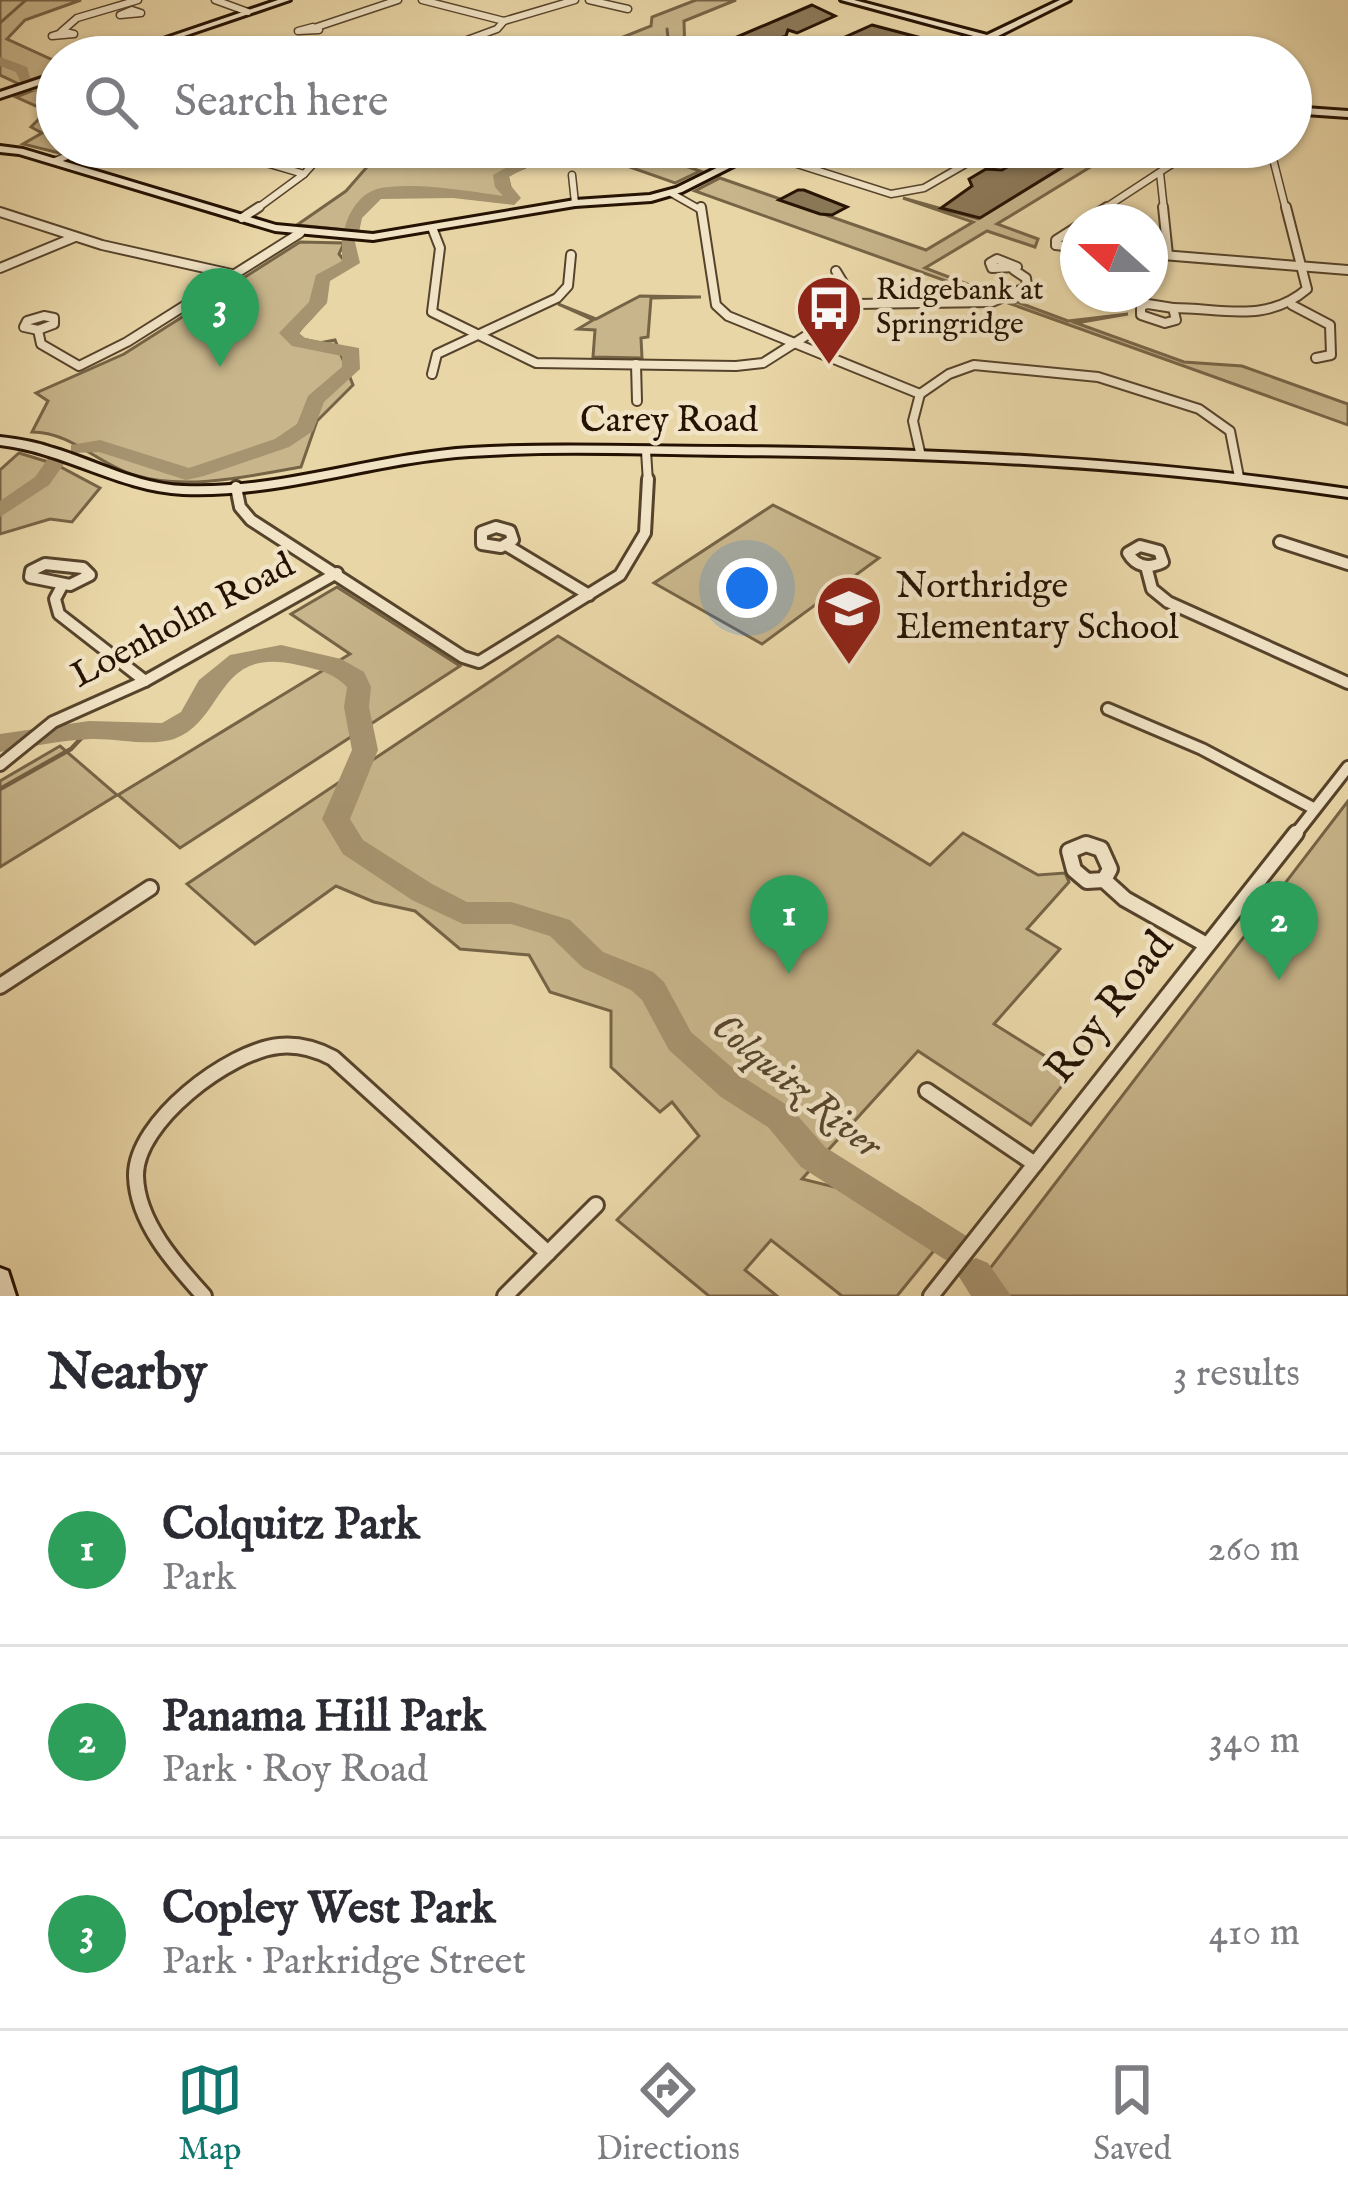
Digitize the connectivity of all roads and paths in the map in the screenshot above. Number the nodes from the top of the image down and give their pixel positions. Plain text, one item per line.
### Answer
1 (138, 0) edge
2 (215, 0) edge
3 (286, 0) edge
4 (398, 0) edge
5 (422, 0) edge
6 (575, 0) edge
7 (589, 0) edge
8 (845, 0) edge
9 (881, 0) edge
10 (1066, 0) edge
11 (867, 6) junction
12 (112, 7) junction
13 (628, 9) dead end
14 (124, 11) dead end
15 (248, 12) junction
16 (504, 21) junction
17 (316, 27) dead end
18 (61, 32) dead end
19 (177, 36) edge
20 (478, 36) edge
21 (980, 36) edge
22 (992, 36) edge
23 (36, 83) edge
24 (0, 95) edge
25 (1312, 111) edge
26 (1348, 114) edge
27 (0, 149) edge
28 (36, 157) edge
29 (79, 168) edge
30 (286, 168) edge
31 (309, 168) edge
32 (722, 168) edge
33 (816, 168) edge
34 (959, 168) edge
35 (1167, 168) edge
36 (1276, 168) edge
37 (1160, 173) junction
38 (304, 174) junction
39 (572, 176) dead end
40 (670, 193) junction
41 (575, 203) junction
42 (1112, 204) edge
43 (1163, 204) edge
44 (0, 212) edge
45 (242, 218) junction
46 (433, 230) junction
47 (300, 232) junction
48 (75, 237) junction
49 (571, 255) dead end
50 (1168, 255) edge
51 (1303, 266) junction
52 (0, 268) edge
53 (1014, 269) dead end
54 (1348, 270) edge
55 (836, 271) dead end
56 (236, 275) junction
57 (856, 304) junction
58 (1292, 305) junction
59 (1173, 308) dead end
60 (38, 330) dead end
61 (475, 336) junction
62 (794, 343) junction
63 (1316, 358) dead end
64 (636, 364) junction
65 (433, 374) dead end
66 (920, 394) junction
67 (637, 401) dead end
68 (0, 441) edge
69 (646, 451) junction
70 (920, 452) junction
71 (1239, 476) junction
72 (236, 487) junction
73 (1348, 494) edge
74 (1280, 542) dead end
75 (506, 545) dead end
76 (1348, 564) edge
77 (1146, 566) dead end
78 (337, 574) junction
79 (63, 584) junction
80 (589, 595) junction
81 (145, 681) junction
82 (1348, 682) edge
83 (1108, 709) dead end
84 (0, 765) edge
85 (1348, 766) edge
86 (1313, 808) junction
87 (1104, 880) dead end
88 (150, 888) dead end
89 (1205, 944) junction
90 (0, 986) edge
91 (927, 1091) dead end
92 (1035, 1164) junction
93 (596, 1205) dead end
94 (548, 1253) junction
95 (0, 1278) edge
96 (5, 1296) edge
97 (204, 1296) edge
98 (506, 1296) edge
99 (931, 1296) edge

1 - 12 street
2 - 15 street
3 - 15 street
4 - 17 street
5 - 16 street
6 - 16 street
7 - 13 street
8 - 11 street
9 - 11 street
10 - 22 street
11 - 21 street
12 - 14 street
12 - 18 street
15 - 19 street
16 - 20 street
23 - 24 street
25 - 26 street
27 - 28 street
29 - 45 street
30 - 38 street
31 - 38 street
32 - 40 street
33 - 34 street
35 - 37 street
36 - 51 street
37 - 42 street
37 - 43 street
38 - 45 street
39 - 41 street
40 - 41 street
40 - 62 street
41 - 46 street
44 - 48 street
45 - 47 street
46 - 47 street
46 - 61 street
47 - 56 street
48 - 52 street
48 - 56 street
49 - 61 street
50 - 51 street
51 - 54 street
51 - 58 street
53 - 57 street
55 - 57 street
56 - 60 street
57 - 62 street
58 - 59 street
58 - 63 street
61 - 64 street
61 - 65 street
62 - 64 street
62 - 66 street
64 - 67 street
66 - 70 street
66 - 71 street
68 - 72 street, Carey Road
69 - 70 street, Carey Road
69 - 72 street, Carey Road
69 - 80 street
70 - 71 street, Carey Road
71 - 73 street, Carey Road
72 - 78 street
74 - 76 street
75 - 80 street
77 - 82 street
78 - 80 street
78 - 81 street, Loenholm Road
79 - 79 street
79 - 81 street
81 - 84 street, Loenholm Road
83 - 86 street
85 - 86 street, Roy Road
86 - 89 street, Roy Road
87 - 89 street
88 - 90 street
89 - 92 street, Roy Road
91 - 92 street
92 - 99 street, Roy Road
93 - 94 street
94 - 97 street
94 - 98 street
95 - 96 street

